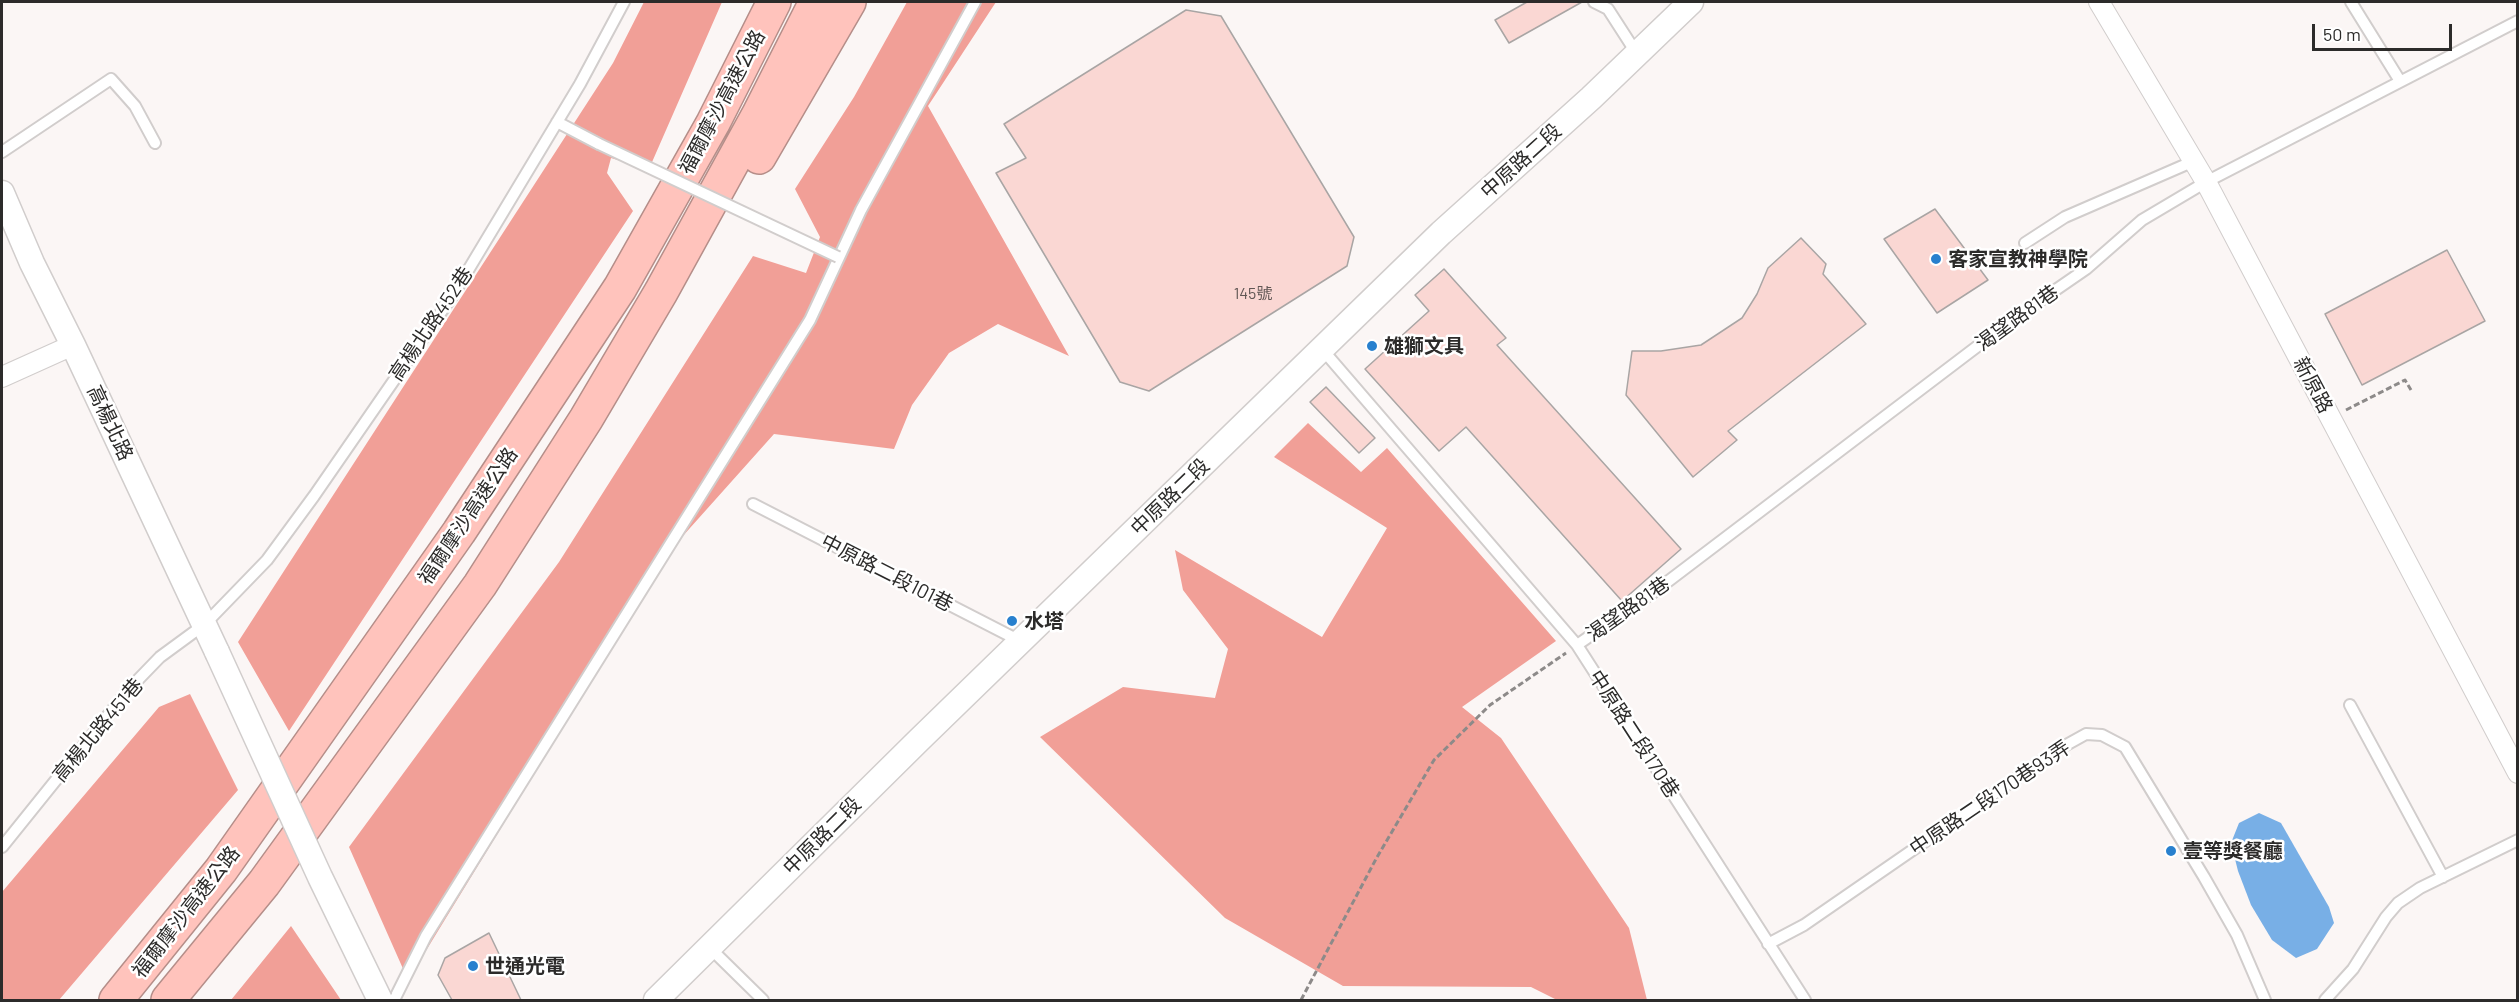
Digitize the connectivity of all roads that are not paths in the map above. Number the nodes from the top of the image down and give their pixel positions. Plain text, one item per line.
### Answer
1 (624, 2) edge
2 (774, 2) edge
3 (816, 2) edge
4 (849, 2) edge
5 (975, 2) edge
6 (1594, 2) edge
7 (1691, 2) edge
8 (2099, 2) edge
9 (2351, 2) edge
10 (2517, 21) edge
11 (1637, 54) junction
12 (2400, 81) junction
13 (557, 122) junction
14 (155, 143) dead end
15 (2, 152) edge
16 (2194, 161) junction
17 (2206, 182) junction
18 (2, 193) edge
19 (2025, 243) dead end
20 (838, 258) junction
21 (73, 345) junction
22 (1322, 348) junction
23 (2, 376) edge
24 (586, 419) junction
25 (753, 504) dead end
26 (205, 624) junction
27 (1021, 642) junction
28 (1577, 645) junction
29 (2350, 705) dead end
30 (2517, 773) edge
31 (2517, 840) edge
32 (2, 847) edge
33 (2443, 877) junction
34 (1768, 944) junction
35 (710, 948) junction
36 (116, 1000) edge
37 (168, 1000) edge
38 (380, 1000) edge
39 (394, 1000) edge
40 (656, 1000) edge
41 (763, 1000) edge
42 (1805, 1000) edge
43 (2265, 1000) edge
44 (2325, 1000) edge

1 - 13 lane, 高楊北路452巷
2 - 36 highway, 福爾摩沙高速公路
3 - 24 highway, 福爾摩沙高速公路
4 - 24 highway
5 - 20 lane
6 - 11 lane
7 - 11 street, 中原路二段
8 - 16 street, 新原路
9 - 12 lane
10 - 12 lane, 渴望路81巷
11 - 22 street, 中原路二段
12 - 17 lane, 渴望路81巷
13 - 20 lane, bridge
13 - 26 lane, 高楊北路452巷
14 - 15 lane
16 - 17 street, 新原路
16 - 19 lane
17 - 28 lane, 渴望路81巷
17 - 30 street, 新原路
18 - 21 street, 高楊北路
20 - 39 lane
21 - 23 street
21 - 26 street, 高楊北路
22 - 27 street, 中原路二段
22 - 28 lane, 中原路二段170巷
24 - 37 highway, 福爾摩沙高速公路
25 - 27 lane, 中原路二段101巷
26 - 32 lane, 高楊北路451巷
26 - 38 street, 高楊北路, bridge
27 - 35 street, 中原路二段
28 - 34 lane, 中原路二段170巷
29 - 33 lane
31 - 33 lane
33 - 44 lane
34 - 42 lane, 中原路二段170巷
34 - 43 lane, 中原路二段170巷93弄
35 - 40 street, 中原路二段
35 - 41 lane

